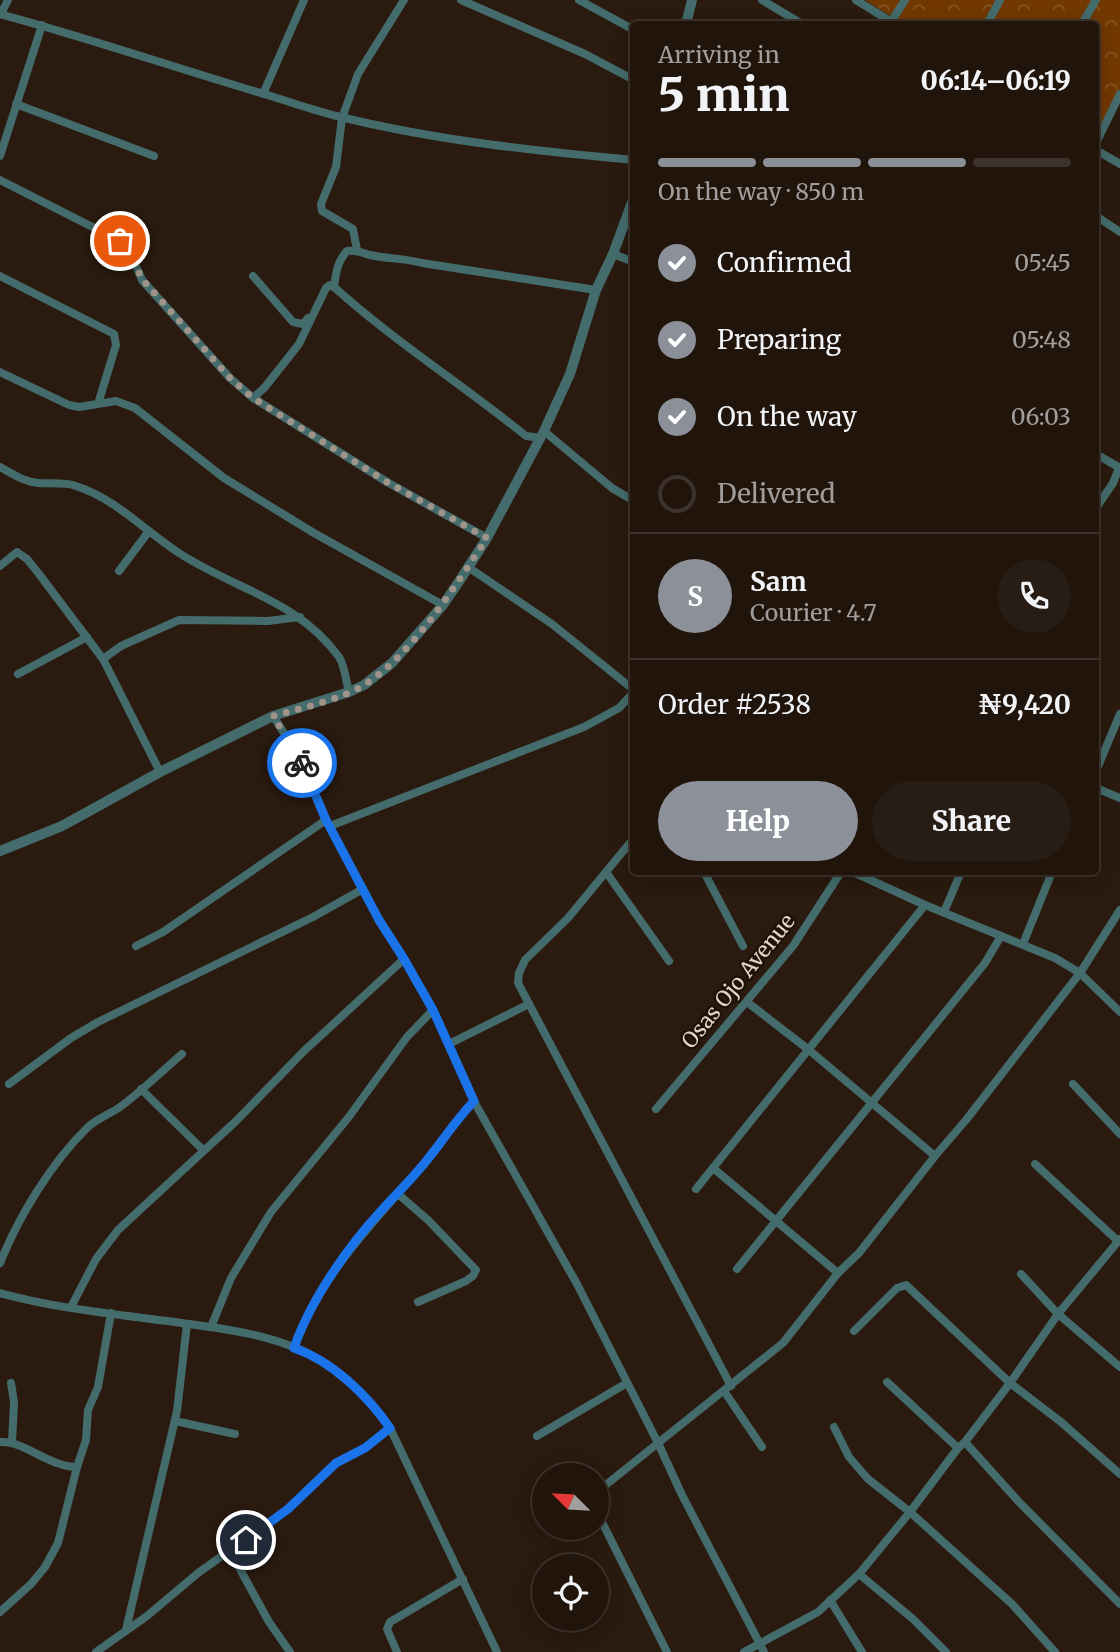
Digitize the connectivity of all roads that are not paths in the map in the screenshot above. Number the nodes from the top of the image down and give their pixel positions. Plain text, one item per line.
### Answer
1 (8, 0) edge
2 (304, 0) edge
3 (404, 0) edge
4 (461, 0) edge
5 (579, 0) edge
6 (692, 0) edge
7 (762, 0) edge
8 (856, 0) edge
9 (905, 0) edge
10 (1000, 0) edge
11 (1096, 0) edge
12 (0, 14) edge
13 (686, 21) edge
14 (797, 21) edge
15 (890, 21) edge
16 (894, 21) edge
17 (989, 21) edge
18 (1084, 21) edge
19 (42, 25) junction
20 (630, 28) edge
21 (630, 78) edge
22 (263, 94) junction
23 (1120, 94) edge
24 (16, 104) junction
25 (342, 118) junction
26 (1099, 137) edge
27 (1099, 152) edge
28 (0, 156) edge
29 (154, 156) dead end
30 (630, 160) edge
31 (1120, 164) edge
32 (0, 180) edge
33 (630, 208) edge
34 (1099, 218) edge
35 (1120, 232) edge
36 (357, 250) junction
37 (613, 254) junction
38 (630, 260) edge
39 (0, 276) edge
40 (253, 276) dead end
41 (334, 287) junction
42 (596, 290) junction
43 (312, 313) junction
44 (0, 372) edge
45 (253, 398) junction
46 (98, 404) junction
47 (542, 434) junction
48 (1099, 456) edge
49 (0, 467) edge
50 (1120, 468) edge
51 (630, 499) edge
52 (1099, 504) edge
53 (149, 531) junction
54 (487, 538) junction
55 (0, 566) edge
56 (468, 567) junction
57 (119, 571) dead end
58 (443, 605) junction
59 (301, 617) junction
60 (87, 637) junction
61 (103, 659) junction
62 (18, 674) dead end
63 (630, 688) edge
64 (349, 692) junction
65 (630, 696) edge
66 (1120, 713) edge
67 (273, 716) junction
68 (1099, 764) edge
69 (160, 772) junction
70 (1099, 789) edge
71 (1120, 798) edge
72 (328, 823) junction
73 (630, 843) edge
74 (0, 851) edge
75 (606, 872) junction
76 (706, 875) edge
77 (839, 875) edge
78 (960, 875) edge
79 (1051, 875) edge
80 (875, 876) edge
81 (363, 890) junction
82 (925, 905) junction
83 (1120, 910) edge
84 (944, 912) junction
85 (1001, 936) junction
86 (1023, 944) junction
87 (136, 946) dead end
88 (743, 946) dead end
89 (404, 959) junction
90 (669, 961) dead end
91 (1080, 973) junction
92 (747, 1002) junction
93 (529, 1004) junction
94 (433, 1010) junction
95 (1120, 1012) edge
96 (449, 1044) junction
97 (809, 1050) junction
98 (182, 1054) dead end
99 (9, 1084) dead end
100 (1073, 1084) dead end
101 (141, 1089) junction
102 (474, 1101) junction
103 (873, 1104) junction
104 (656, 1109) dead end
105 (1120, 1134) edge
106 (203, 1150) junction
107 (934, 1156) junction
108 (1035, 1164) dead end
109 (713, 1168) junction
110 (696, 1189) dead end
111 (398, 1194) junction
112 (778, 1222) junction
113 (1118, 1246) edge
114 (0, 1263) edge
115 (737, 1269) dead end
116 (838, 1273) junction
117 (1021, 1274) dead end
118 (0, 1293) edge
119 (418, 1302) dead end
120 (71, 1307) junction
121 (111, 1313) junction
122 (1058, 1314) junction
123 (187, 1324) junction
124 (211, 1327) junction
125 (854, 1331) dead end
126 (294, 1348) junction
127 (1120, 1367) edge
128 (11, 1382) dead end
129 (887, 1382) dead end
130 (627, 1383) junction
131 (1010, 1383) junction
132 (728, 1388) junction
133 (175, 1421) junction
134 (834, 1427) dead end
135 (390, 1428) junction
136 (235, 1434) dead end
137 (537, 1436) dead end
138 (0, 1442) edge
139 (12, 1443) junction
140 (658, 1443) junction
141 (961, 1445) junction
142 (762, 1447) dead end
143 (77, 1467) junction
144 (1120, 1474) edge
145 (609, 1482) edge
146 (910, 1512) junction
147 (609, 1536) edge
148 (230, 1551) junction
149 (859, 1574) junction
150 (463, 1579) junction
151 (831, 1600) junction
152 (1120, 1604) edge
153 (0, 1612) edge
154 (126, 1630) junction
155 (761, 1648) edge
156 (96, 1652) edge
157 (290, 1652) edge
158 (397, 1652) edge
159 (497, 1652) edge
160 (667, 1652) edge
161 (744, 1652) edge
162 (862, 1652) edge
163 (946, 1652) edge
164 (1055, 1652) edge

1 - 12 street
2 - 22 street
3 - 25 street
4 - 21 street
5 - 20 street
6 - 13 street
7 - 14 street
8 - 15 street
9 - 16 street
10 - 17 street
11 - 18 street
12 - 19 street
19 - 22 street
19 - 24 street
22 - 25 street
23 - 26 street
24 - 28 street
24 - 29 street
25 - 30 street
25 - 36 street
27 - 31 street
32 - 45 street
33 - 37 street
34 - 35 street
36 - 41 street
36 - 42 street
37 - 38 street
37 - 42 street
39 - 46 street
40 - 43 street
41 - 43 street
41 - 47 street
42 - 47 street
43 - 45 street
44 - 46 street
45 - 54 street
46 - 58 street
47 - 51 street
47 - 54 street
48 - 50 street
49 - 53 street
50 - 52 street
53 - 57 street
53 - 59 street
54 - 56 street
55 - 60 street
56 - 58 street
56 - 63 street
58 - 64 street
59 - 61 street
59 - 64 street
60 - 61 street
60 - 62 street
61 - 69 street
64 - 67 street
65 - 72 street
66 - 68 street
67 - 69 street
67 - 72 street
69 - 74 street
70 - 71 street
72 - 81 street
72 - 87 street
73 - 75 street
75 - 90 street
75 - 93 street
76 - 88 street
77 - 92 street, Osas Ojo Avenue
78 - 84 street
79 - 86 street
80 - 82 street
81 - 89 street
81 - 99 street
82 - 84 street
82 - 97 street
83 - 91 street
84 - 85 street
85 - 86 street
85 - 103 street
86 - 91 street
89 - 94 street
89 - 106 street
91 - 95 street
91 - 107 street
92 - 97 street
92 - 104 street, Osas Ojo Avenue
93 - 96 street
93 - 132 street
94 - 96 street
94 - 124 street
96 - 102 street
97 - 103 street
97 - 109 street
98 - 101 street
100 - 105 street
101 - 106 street
101 - 114 street
102 - 111 street
102 - 130 street
103 - 107 street
103 - 112 street
106 - 120 street
107 - 116 street
108 - 113 street
109 - 110 street
109 - 112 street
111 - 119 street
111 - 126 street
112 - 115 street
112 - 116 street
113 - 122 street
116 - 132 street
117 - 122 street
118 - 120 street
120 - 121 street
121 - 123 street
121 - 143 street
122 - 127 street
122 - 131 street
123 - 124 street
123 - 133 street
124 - 126 street
125 - 131 street
126 - 135 street
128 - 139 street
129 - 141 street
130 - 137 street
130 - 140 street
131 - 141 street
131 - 144 street
132 - 140 street
132 - 142 street
133 - 136 street
133 - 154 street
134 - 146 street
135 - 148 street
135 - 150 street
138 - 139 street
139 - 143 street
140 - 145 street
140 - 155 street
141 - 146 street
141 - 152 street
143 - 153 street
146 - 149 street
146 - 164 street
147 - 160 street
148 - 154 street
148 - 157 street
149 - 151 street
149 - 163 street
150 - 158 street
150 - 159 street
151 - 155 street
151 - 162 street
154 - 156 street
155 - 161 street

